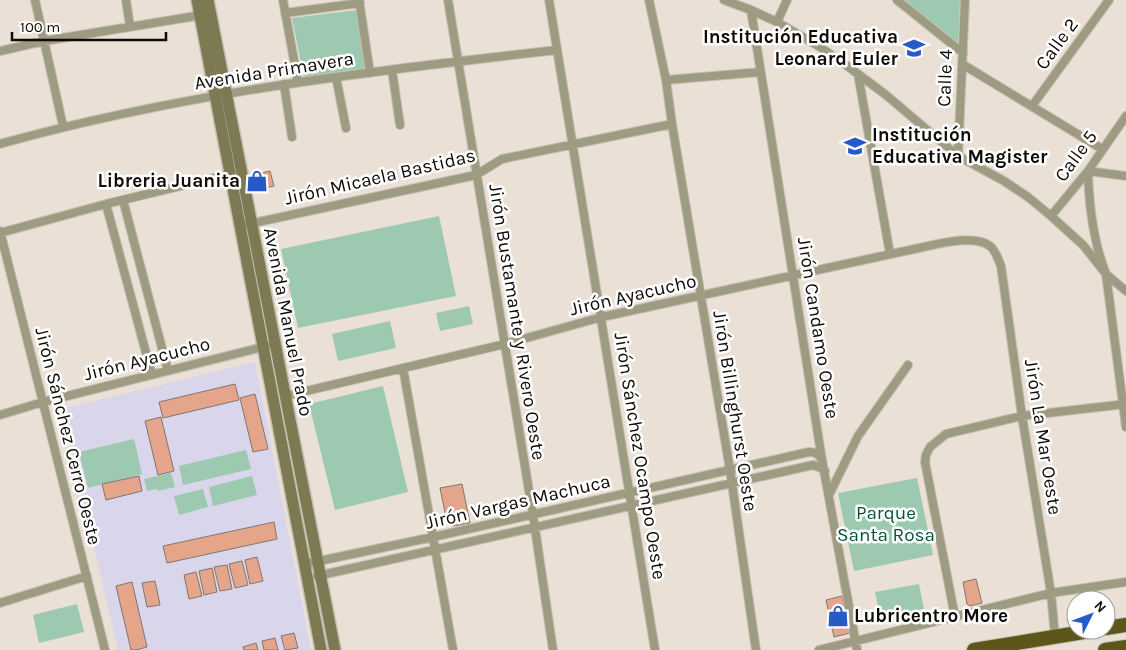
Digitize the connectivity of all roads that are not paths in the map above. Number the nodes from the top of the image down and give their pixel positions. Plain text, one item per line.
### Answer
1 (35, 0) edge
2 (126, 0) edge
3 (197, 0) edge
4 (208, 0) edge
5 (283, 0) edge
6 (448, 0) edge
7 (549, 0) edge
8 (649, 0) edge
9 (724, 0) edge
10 (787, 0) edge
11 (897, 0) edge
12 (965, 0) edge
13 (1109, 0) edge
14 (359, 2) edge
15 (751, 10) junction
16 (285, 13) junction
17 (205, 15) junction
18 (777, 22) junction
19 (130, 27) junction
20 (44, 41) junction
21 (557, 50) junction
22 (0, 51) edge
23 (963, 53) junction
24 (457, 61) junction
25 (962, 64) junction
26 (392, 70) junction
27 (761, 72) junction
28 (370, 73) junction
29 (858, 74) junction
30 (336, 77) junction
31 (666, 80) junction
32 (298, 82) junction
33 (284, 84) junction
34 (220, 94) junction
35 (1032, 106) junction
36 (1126, 116) edge
37 (672, 124) junction
38 (400, 125) dead end
39 (63, 126) junction
40 (346, 128) dead end
41 (292, 137) dead end
42 (573, 143) junction
43 (0, 144) edge
44 (1102, 149) junction
45 (958, 156) junction
46 (1088, 171) junction
47 (230, 174) junction
48 (476, 174) junction
49 (1126, 176) edge
50 (123, 200) junction
51 (106, 204) junction
52 (1051, 216) junction
53 (245, 224) junction
54 (0, 232) edge
55 (990, 246) joint
56 (890, 254) junction
57 (1106, 274) junction
58 (793, 276) junction
59 (1126, 291) edge
60 (700, 296) junction
61 (602, 317) junction
62 (505, 344) junction
63 (269, 345) junction
64 (908, 365) dead end
65 (403, 368) junction
66 (168, 371) junction
67 (152, 374) junction
68 (284, 396) junction
69 (43, 402) junction
70 (1124, 404) edge
71 (0, 415) edge
72 (1022, 416) junction
73 (1126, 427) edge
74 (822, 460) junction
75 (730, 470) junction
76 (824, 471) junction
77 (730, 484) junction
78 (630, 493) junction
79 (829, 495) junction
80 (632, 507) junction
81 (533, 515) junction
82 (535, 528) junction
83 (433, 537) junction
84 (436, 550) junction
85 (317, 562) junction
86 (305, 564) junction
87 (320, 575) junction
88 (87, 576) junction
89 (308, 578) junction
90 (1126, 582) edge
91 (1051, 593) junction
92 (0, 603) edge
93 (955, 616) junction
94 (1066, 635) edge
95 (1056, 637) junction
96 (857, 646) edge
97 (1126, 647) edge
98 (105, 650) edge
99 (322, 650) edge
100 (335, 650) edge
101 (453, 650) edge
102 (553, 650) edge
103 (655, 650) edge
104 (756, 650) edge
105 (819, 650) edge
106 (974, 650) edge
107 (1105, 650) edge

1 - 20 street
2 - 19 street
3 - 17 main road, Avenida Manuel Prado
4 - 17 main road, Avenida Manuel Prado
5 - 16 street
6 - 24 street, Jirón Bustamante y Rivero Oeste
7 - 21 street, Jirón Sánchez Ocampo Oeste
8 - 31 street, Jirón Billinghurst Oeste
9 - 15 street
10 - 18 street
11 - 23 street
12 - 23 street, Calle 4
13 - 35 street, Calle 2
14 - 16 street
14 - 28 street
15 - 18 street
15 - 27 street, Jirón Candamo Oeste
16 - 32 street
17 - 19 street
17 - 34 main road, Avenida Manuel Prado
18 - 29 street
19 - 20 street
20 - 22 street
20 - 39 street
21 - 24 street, Avenida Primavera
21 - 42 street, Jirón Sánchez Ocampo Oeste
23 - 25 street, Calle 4
24 - 26 street, Avenida Primavera
24 - 48 street, Jirón Bustamante y Rivero Oeste
25 - 35 street
25 - 45 street, Calle 4
26 - 28 street, Avenida Primavera
26 - 38 street
27 - 31 street
27 - 58 street, Jirón Candamo Oeste
28 - 30 street, Avenida Primavera
29 - 45 street
29 - 56 street
30 - 32 street, Avenida Primavera
30 - 40 street
31 - 37 street, Jirón Billinghurst Oeste
32 - 33 street, Avenida Primavera
33 - 34 street, Avenida Primavera
33 - 41 street
34 - 39 street, Avenida Primavera
34 - 47 main road, Avenida Manuel Prado
34 - 53 main road, Avenida Manuel Prado
35 - 44 street
36 - 44 street, Calle 5
37 - 42 street, Jirón Micaela Bastidas
37 - 60 street, Jirón Billinghurst Oeste
39 - 43 street, Avenida Primavera
42 - 48 street, Jirón Micaela Bastidas
42 - 61 street, Jirón Sánchez Ocampo Oeste
44 - 46 street, Calle 5
45 - 52 street
46 - 49 street
46 - 52 street, Calle 5
46 - 57 street
47 - 50 street
47 - 53 main road, Avenida Manuel Prado
48 - 53 street, Jirón Micaela Bastidas
48 - 62 street, Jirón Bustamante y Rivero Oeste
50 - 51 street
50 - 66 street
51 - 54 street
51 - 67 street
52 - 57 street
53 - 63 main road, Avenida Manuel Prado
54 - 69 street, Jirón Sánchez Cerro Oeste
55 - 56 street, Jirón Ayacucho
55 - 72 street, Jirón La Mar Oeste
56 - 58 street, Jirón Ayacucho
57 - 59 street
57 - 70 street
58 - 60 street, Jirón Ayacucho
58 - 74 street, Jirón Candamo Oeste
60 - 61 street, Jirón Ayacucho
60 - 75 street, Jirón Billinghurst Oeste
61 - 62 street, Jirón Ayacucho
61 - 78 street, Jirón Sánchez Ocampo Oeste
62 - 65 street, Jirón Ayacucho
62 - 81 street, Jirón Bustamante y Rivero Oeste
63 - 66 street, Jirón Ayacucho
63 - 68 main road, Avenida Manuel Prado
63 - 86 main road, Avenida Manuel Prado
64 - 79 street
65 - 68 street, Jirón Ayacucho
65 - 83 street
66 - 67 street, Jirón Ayacucho
67 - 69 street, Jirón Ayacucho
68 - 85 main road, Avenida Manuel Prado
69 - 71 street, Jirón Ayacucho
69 - 88 street, Jirón Sánchez Cerro Oeste
70 - 72 street
70 - 73 street
72 - 91 street, Jirón La Mar Oeste
72 - 93 street
74 - 75 street, Jirón Vargas Machuca
74 - 76 street, Jirón Candamo Oeste
75 - 77 street, Jirón Billinghurst Oeste
75 - 78 street, Jirón Vargas Machuca
76 - 77 street, Jirón Vargas Machuca
76 - 79 street, Jirón Candamo Oeste
77 - 80 street, Jirón Vargas Machuca
77 - 104 street, Jirón Billinghurst Oeste
78 - 80 street, Jirón Sánchez Ocampo Oeste
78 - 81 street, Jirón Vargas Machuca
79 - 96 street, Jirón Candamo Oeste
80 - 82 street, Jirón Vargas Machuca
80 - 103 street, Jirón Sánchez Ocampo Oeste
81 - 82 street, Jirón Bustamante y Rivero Oeste
81 - 83 street, Jirón Vargas Machuca
82 - 84 street, Jirón Vargas Machuca
82 - 102 street, Jirón Bustamante y Rivero Oeste
83 - 84 street
83 - 85 street, Jirón Vargas Machuca
84 - 87 street, Jirón Vargas Machuca
84 - 101 street
85 - 86 street, Jirón Vargas Machuca
85 - 87 main road, Avenida Manuel Prado
86 - 89 main road, Avenida Manuel Prado
87 - 89 street, Jirón Vargas Machuca
87 - 100 main road, Avenida Manuel Prado
88 - 92 street
88 - 98 street, Jirón Sánchez Cerro Oeste
89 - 99 main road, Avenida Manuel Prado
90 - 91 street
91 - 93 street
91 - 95 street, Jirón La Mar Oeste
93 - 96 street
94 - 95 highway
95 - 106 highway
96 - 105 street
97 - 107 highway

